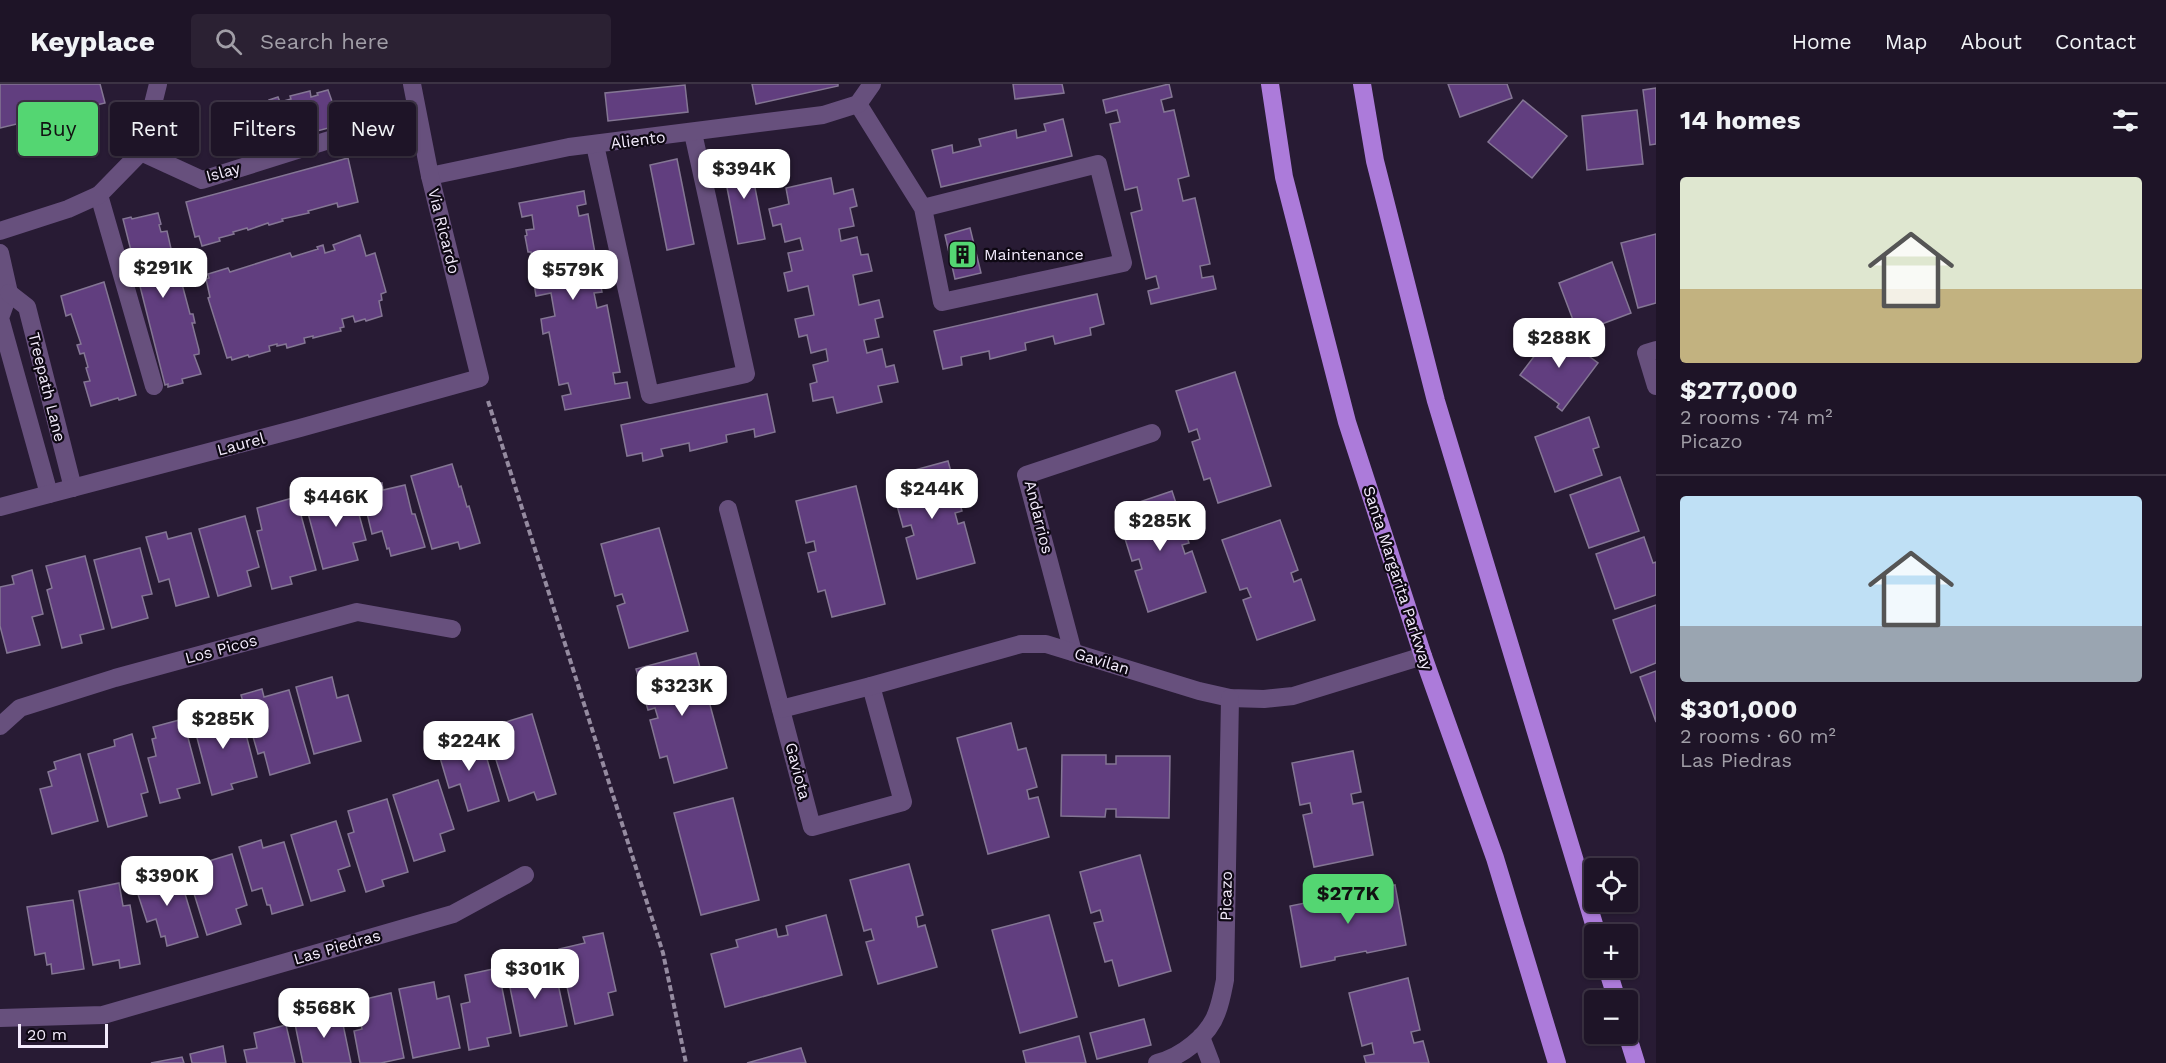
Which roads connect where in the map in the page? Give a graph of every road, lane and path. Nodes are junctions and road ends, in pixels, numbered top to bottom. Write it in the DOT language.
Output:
graph roads {
  1 [pos="158,84"];
  2 [pos="412,84"];
  3 [pos="872,84"];
  4 [pos="1270,84"];
  5 [pos="1362,84"];
  6 [pos="154,102"];
  7 [pos="858,104"];
  8 [pos="693,133"];
  9 [pos="329,140"];
  10 [pos="595,145"];
  11 [pos="137,156"];
  12 [pos="150,156"];
  13 [pos="430,176"];
  14 [pos="99,195"];
  15 [pos="923,208"];
  16 [pos="0,231"];
  17 [pos="0,253"];
  18 [pos="9,293"];
  19 [pos="1651,351"];
  20 [pos="480,378"];
  21 [pos="154,386"];
  22 [pos="1656,386"];
  23 [pos="1152,433"];
  24 [pos="73,488"];
  25 [pos="49,494"];
  26 [pos="0,507"];
  27 [pos="728,508"];
  28 [pos="452,629"];
  29 [pos="1073,652"];
  30 [pos="1423,656"];
  31 [pos="871,686"];
  32 [pos="1230,698"];
  33 [pos="781,709"];
  34 [pos="0,726"];
  35 [pos="525,875"];
  36 [pos="1594,924"];
  37 [pos="0,1018"];
  38 [pos="1201,1037"];
  39 [pos="1630,1044"];
  40 [pos="686,1063"];
  41 [pos="1157,1063"];
  42 [pos="1211,1063"];
  43 [pos="1557,1063"];
  44 [pos="1636,1063"];
  1 -- 6 [label="street"];
  2 -- 13 [label="street, Via Ricardo"];
  3 -- 7 [label="street"];
  4 -- 30 [label="main road, Santa Margarita Parkway"];
  5 -- 36 [label="main road"];
  7 -- 8 [label="street, Aliento"];
  7 -- 15 [label="street"];
  8 -- 10 [label="street, Aliento"];
  8 -- 10 [label="street"];
  9 -- 12 [label="street, Islay"];
  10 -- 13 [label="street, Aliento"];
  11 -- 14 [label="street"];
  13 -- 20 [label="street, Via Ricardo"];
  14 -- 16 [label="street"];
  14 -- 21 [label="street"];
  15 -- 15 [label="street"];
  17 -- 18 [label="street, Treepath Lane"];
  18 -- 24 [label="street, Treepath Lane"];
  18 -- 25 [label="street, Treepath Lane"];
  19 -- 22 [label="street"];
  20 -- 24 [label="street, Laurel"];
  20 -- 40 [label="path"];
  23 -- 29 [label="street, Andarrios"];
  24 -- 25 [label="street, Laurel"];
  25 -- 26 [label="street, Laurel"];
  27 -- 33 [label="street, Gaviota"];
  28 -- 34 [label="street, Los Picos"];
  29 -- 31 [label="street, Gavilan"];
  29 -- 32 [label="street, Gavilan"];
  30 -- 32 [label="street, Gavilan"];
  30 -- 43 [label="main road, Santa Margarita Parkway"];
  31 -- 33 [label="street, Gavilan"];
  31 -- 33 [label="street, Gaviota"];
  32 -- 38 [label="street, Picazo"];
  35 -- 37 [label="street, Las Piedras"];
  38 -- 41 [label="street, Picazo"];
  38 -- 42 [label="street"];
  39 -- 44 [label="main road"];
}
